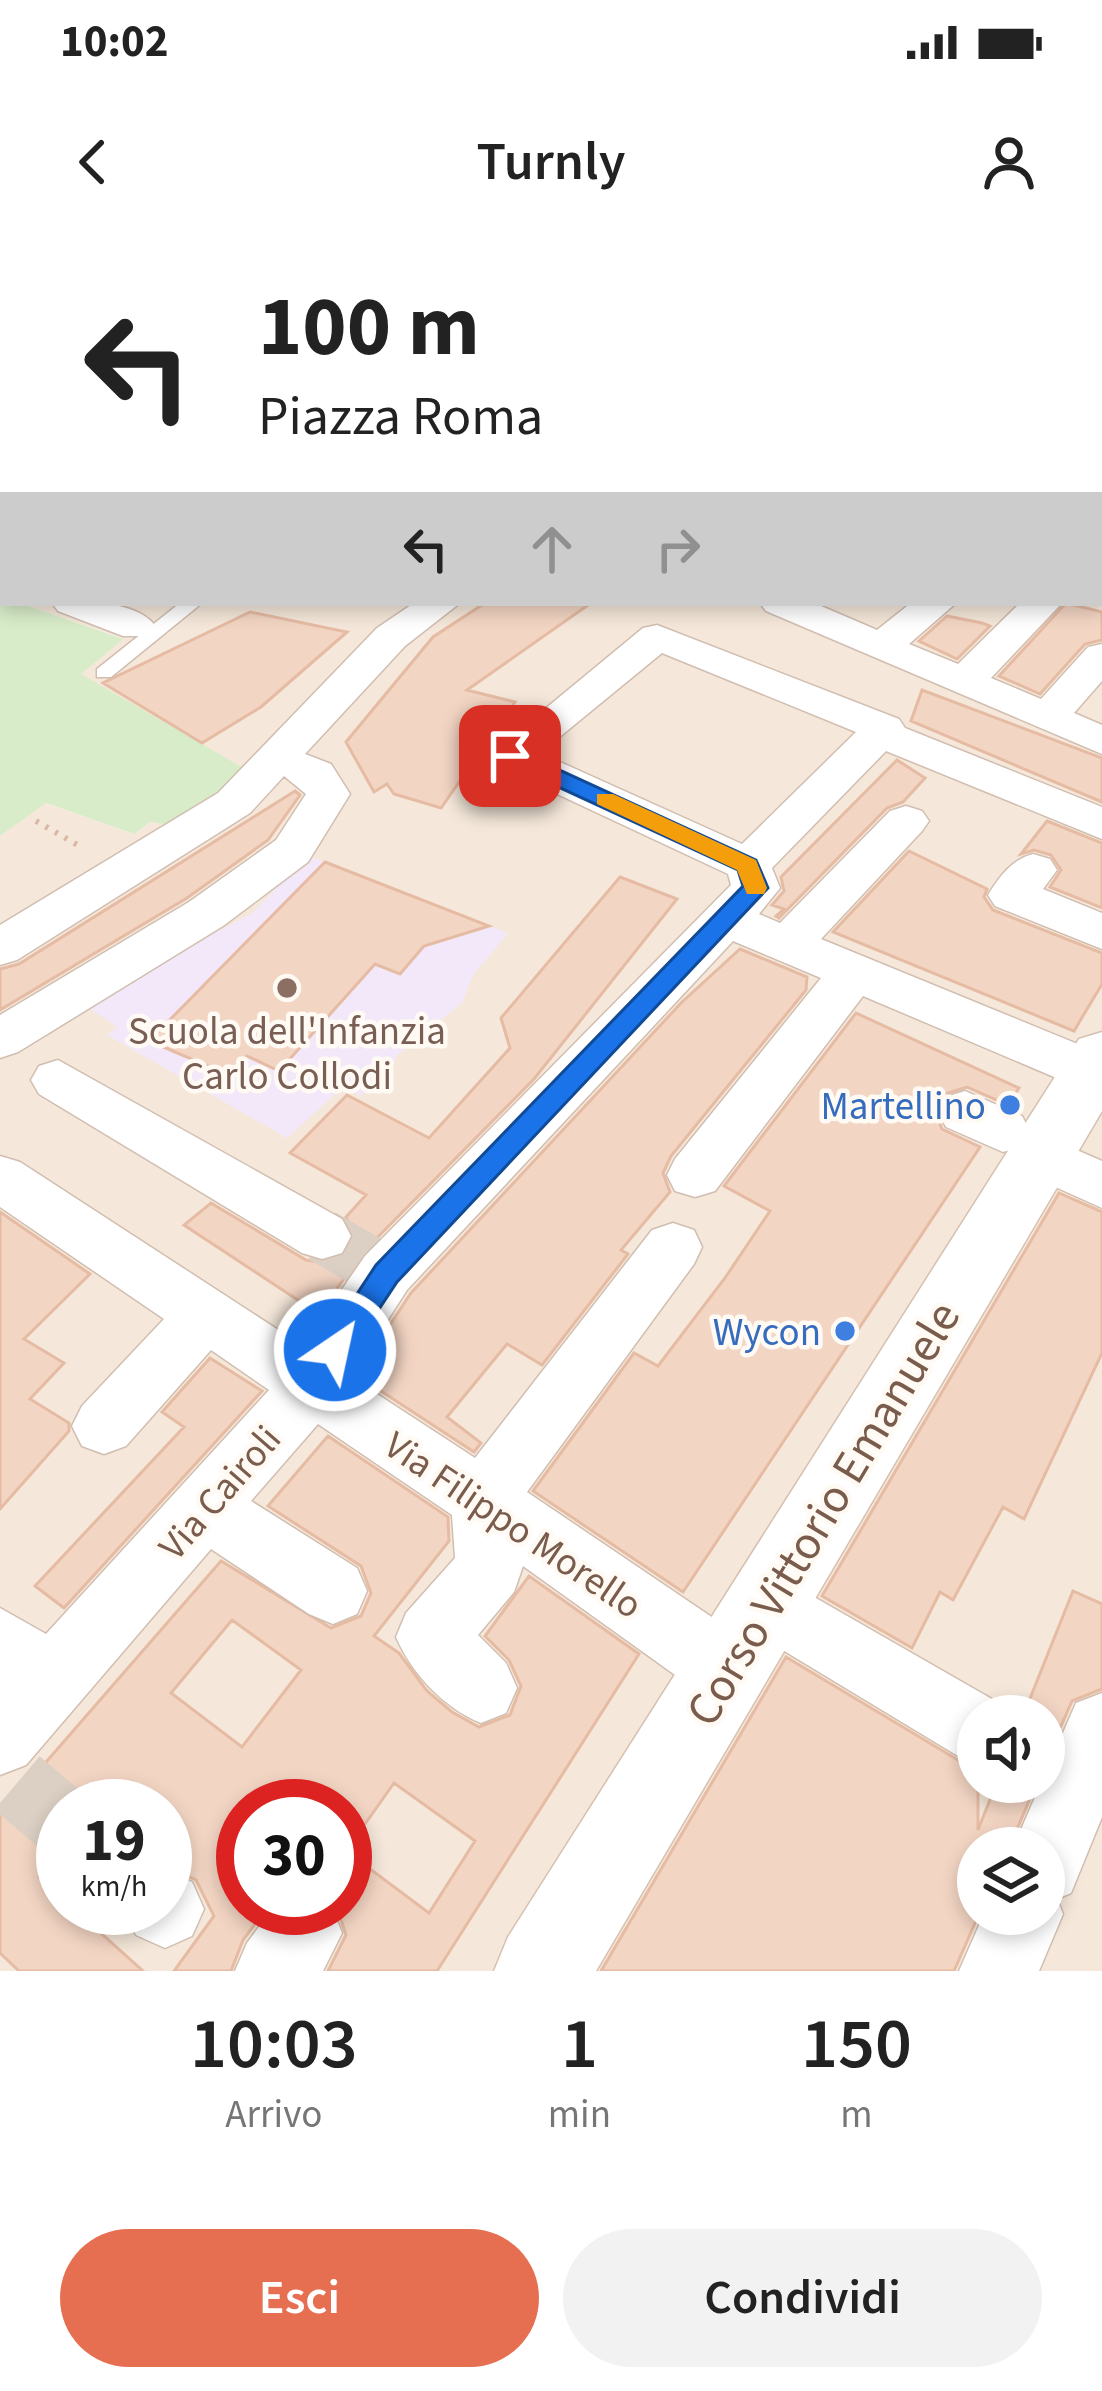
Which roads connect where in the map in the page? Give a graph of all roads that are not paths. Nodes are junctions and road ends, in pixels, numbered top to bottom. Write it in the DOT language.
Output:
graph roads {
  1 [pos="80,606"];
  2 [pos="188,606"];
  3 [pos="436,606"];
  4 [pos="787,606"];
  5 [pos="831,606"];
  6 [pos="932,606"];
  7 [pos="1034,612"];
  8 [pos="137,628"];
  9 [pos="889,640"];
  10 [pos="1102,652"];
  11 [pos="104,673"];
  12 [pos="963,683"];
  13 [pos="1047,718"];
  14 [pos="880,733"];
  15 [pos="1102,741"];
  16 [pos="279,760"];
  17 [pos="906,821"];
  18 [pos="1102,824"];
  19 [pos="748,865"];
  20 [pos="1033,870"];
  21 [pos="725,919"];
  22 [pos="1102,932"];
  23 [pos="787,945"];
  24 [pos="0,948"];
  25 [pos="854,972"];
  26 [pos="0,1039"];
  27 [pos="58,1080"];
  28 [pos="1055,1120"];
  29 [pos="695,1175"];
  30 [pos="5,1190"];
  31 [pos="673,1247"];
  32 [pos="358,1257"];
  33 [pos="204,1316"];
  34 [pos="310,1388"];
  35 [pos="104,1426"];
  36 [pos="483,1499"];
  37 [pos="205,1508"];
  38 [pos="332,1591"];
  39 [pos="767,1603"];
  40 [pos="26,1662"];
  41 [pos="728,1670"];
  42 [pos="481,1688"];
  43 [pos="957,1719"];
  44 [pos="6,1763"];
  45 [pos="1093,1778"];
  46 [pos="1065,1828"];
  47 [pos="1015,1935"];
  48 [pos="542,1971"];
  49 [pos="999,1971"];
  1 -- 8 [label="street"];
  2 -- 11 [label="lane"];
  3 -- 16 [label="street"];
  4 -- 12 [label="street"];
  5 -- 9 [label="street"];
  6 -- 9 [label="street"];
  7 -- 10 [label="street"];
  7 -- 12 [label="street"];
  9 -- 12 [label="street"];
  10 -- 13 [label="street"];
  12 -- 13 [label="street"];
  13 -- 15 [label="street"];
  14 -- 18 [label="street"];
  14 -- 19 [label="street"];
  14 -- 19 [label="street"];
  16 -- 24 [label="street"];
  16 -- 26 [label="street"];
  17 -- 23 [label="street"];
  19 -- 21 [label="street, Via Cairoli"];
  20 -- 22 [label="street"];
  21 -- 23 [label="street"];
  21 -- 32 [label="street, Via Cairoli"];
  23 -- 25 [label="street"];
  25 -- 28 [label="street"];
  25 -- 29 [label="street"];
  27 -- 32 [label="street"];
  28 -- 39 [label="street, Corso Vittorio Emanuele"];
  30 -- 33 [label="street, Via Filippo Morello"];
  31 -- 36 [label="street"];
  32 -- 34 [label="street, Via Cairoli"];
  33 -- 34 [label="street, Via Filippo Morello"];
  33 -- 35 [label="street"];
  34 -- 36 [label="street, Via Filippo Morello"];
  34 -- 37 [label="street, Via Cairoli"];
  36 -- 41 [label="street, Via Filippo Morello"];
  36 -- 42 [label="street"];
  37 -- 38 [label="street"];
  37 -- 40 [label="street, Via Cairoli"];
  39 -- 41 [label="street, Corso Vittorio Emanuele"];
  39 -- 43 [label="street"];
  40 -- 44 [label="street, Via Cairoli"];
  41 -- 48 [label="street, Corso Vittorio Emanuele"];
  45 -- 46 [label="street"];
  47 -- 49 [label="street"];
}
